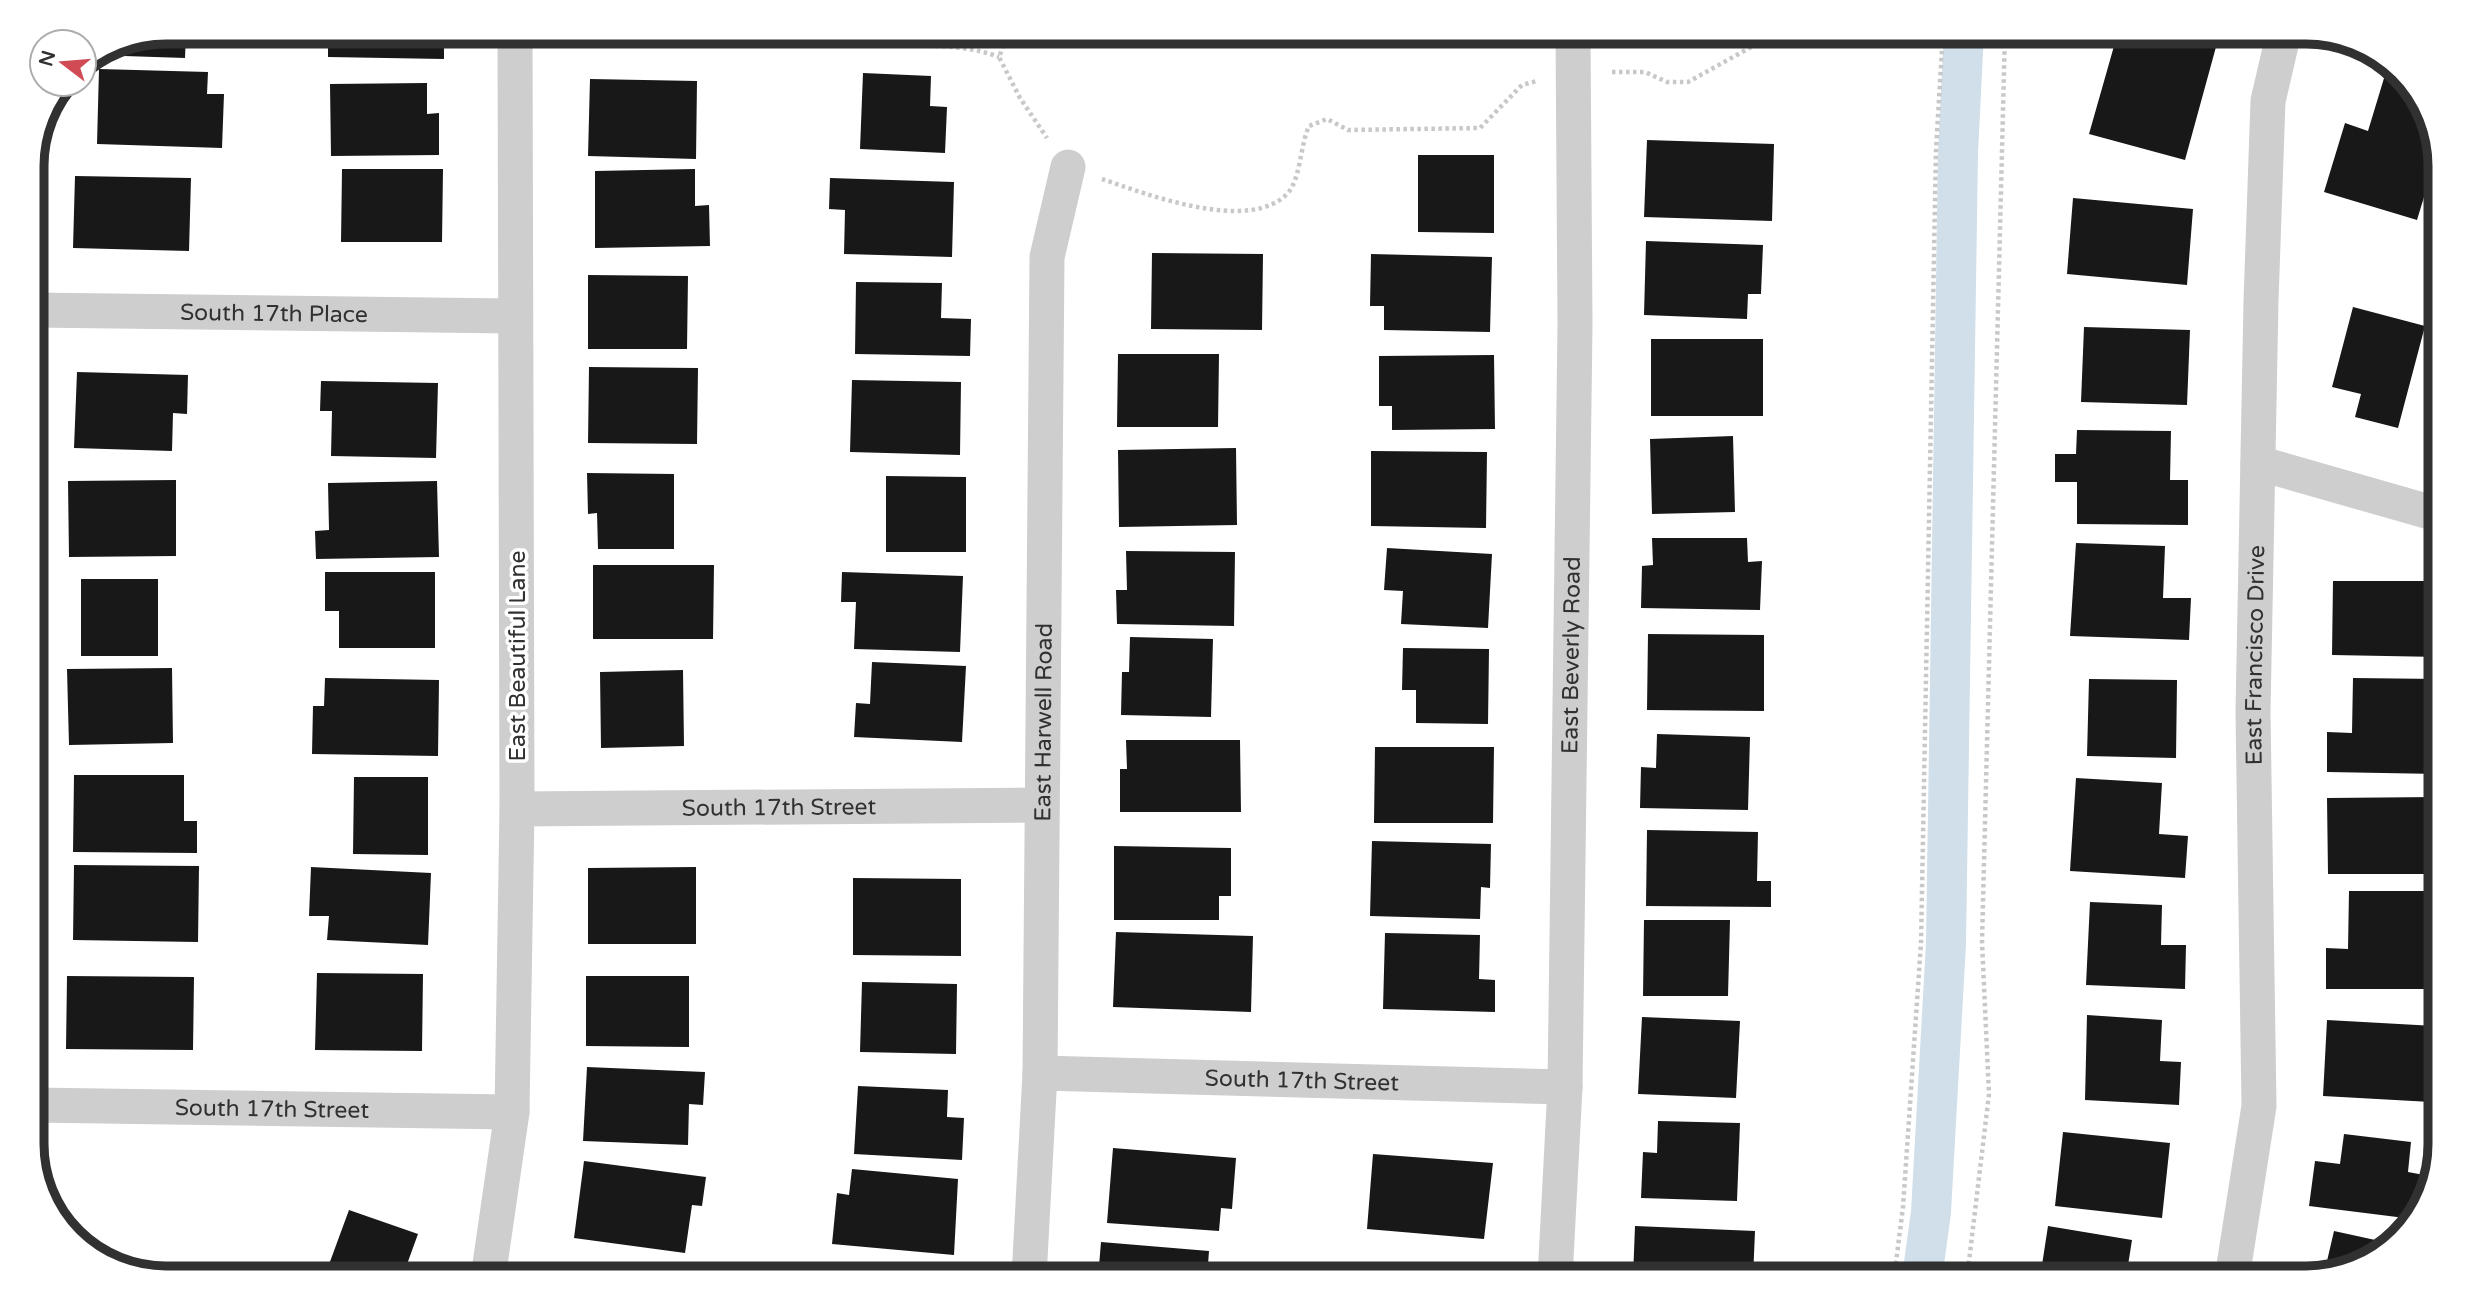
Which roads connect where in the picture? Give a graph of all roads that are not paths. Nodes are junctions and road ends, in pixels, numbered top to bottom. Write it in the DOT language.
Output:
graph roads {
  1 [pos="515,44"];
  2 [pos="1573,44"];
  3 [pos="2281,44"];
  4 [pos="1068,167"];
  5 [pos="44,310"];
  6 [pos="515,316"];
  7 [pos="2258,463"];
  8 [pos="2428,512"];
  9 [pos="1041,806"];
  10 [pos="517,809"];
  11 [pos="1040,1073"];
  12 [pos="1565,1087"];
  13 [pos="44,1105"];
  14 [pos="512,1112"];
  15 [pos="490,1266"];
  16 [pos="1030,1266"];
  17 [pos="1556,1266"];
  18 [pos="2234,1266"];
  1 -- 6 [label="street, East Beautiful Lane"];
  2 -- 12 [label="street, East Beverly Road"];
  3 -- 7 [label="street, East Francisco Drive"];
  4 -- 9 [label="street, East Harwell Road"];
  5 -- 6 [label="street, South 17th Place"];
  6 -- 10 [label="street, East Beautiful Lane"];
  7 -- 8 [label="street"];
  7 -- 18 [label="street, East Francisco Drive"];
  9 -- 10 [label="street, South 17th Street"];
  9 -- 11 [label="street, East Harwell Road"];
  10 -- 14 [label="street, East Beautiful Lane"];
  11 -- 12 [label="street, South 17th Street"];
  11 -- 16 [label="street, East Harwell Road"];
  12 -- 17 [label="street, East Beverly Road"];
  13 -- 14 [label="street, South 17th Street"];
  14 -- 15 [label="street, East Beautiful Lane"];
}
